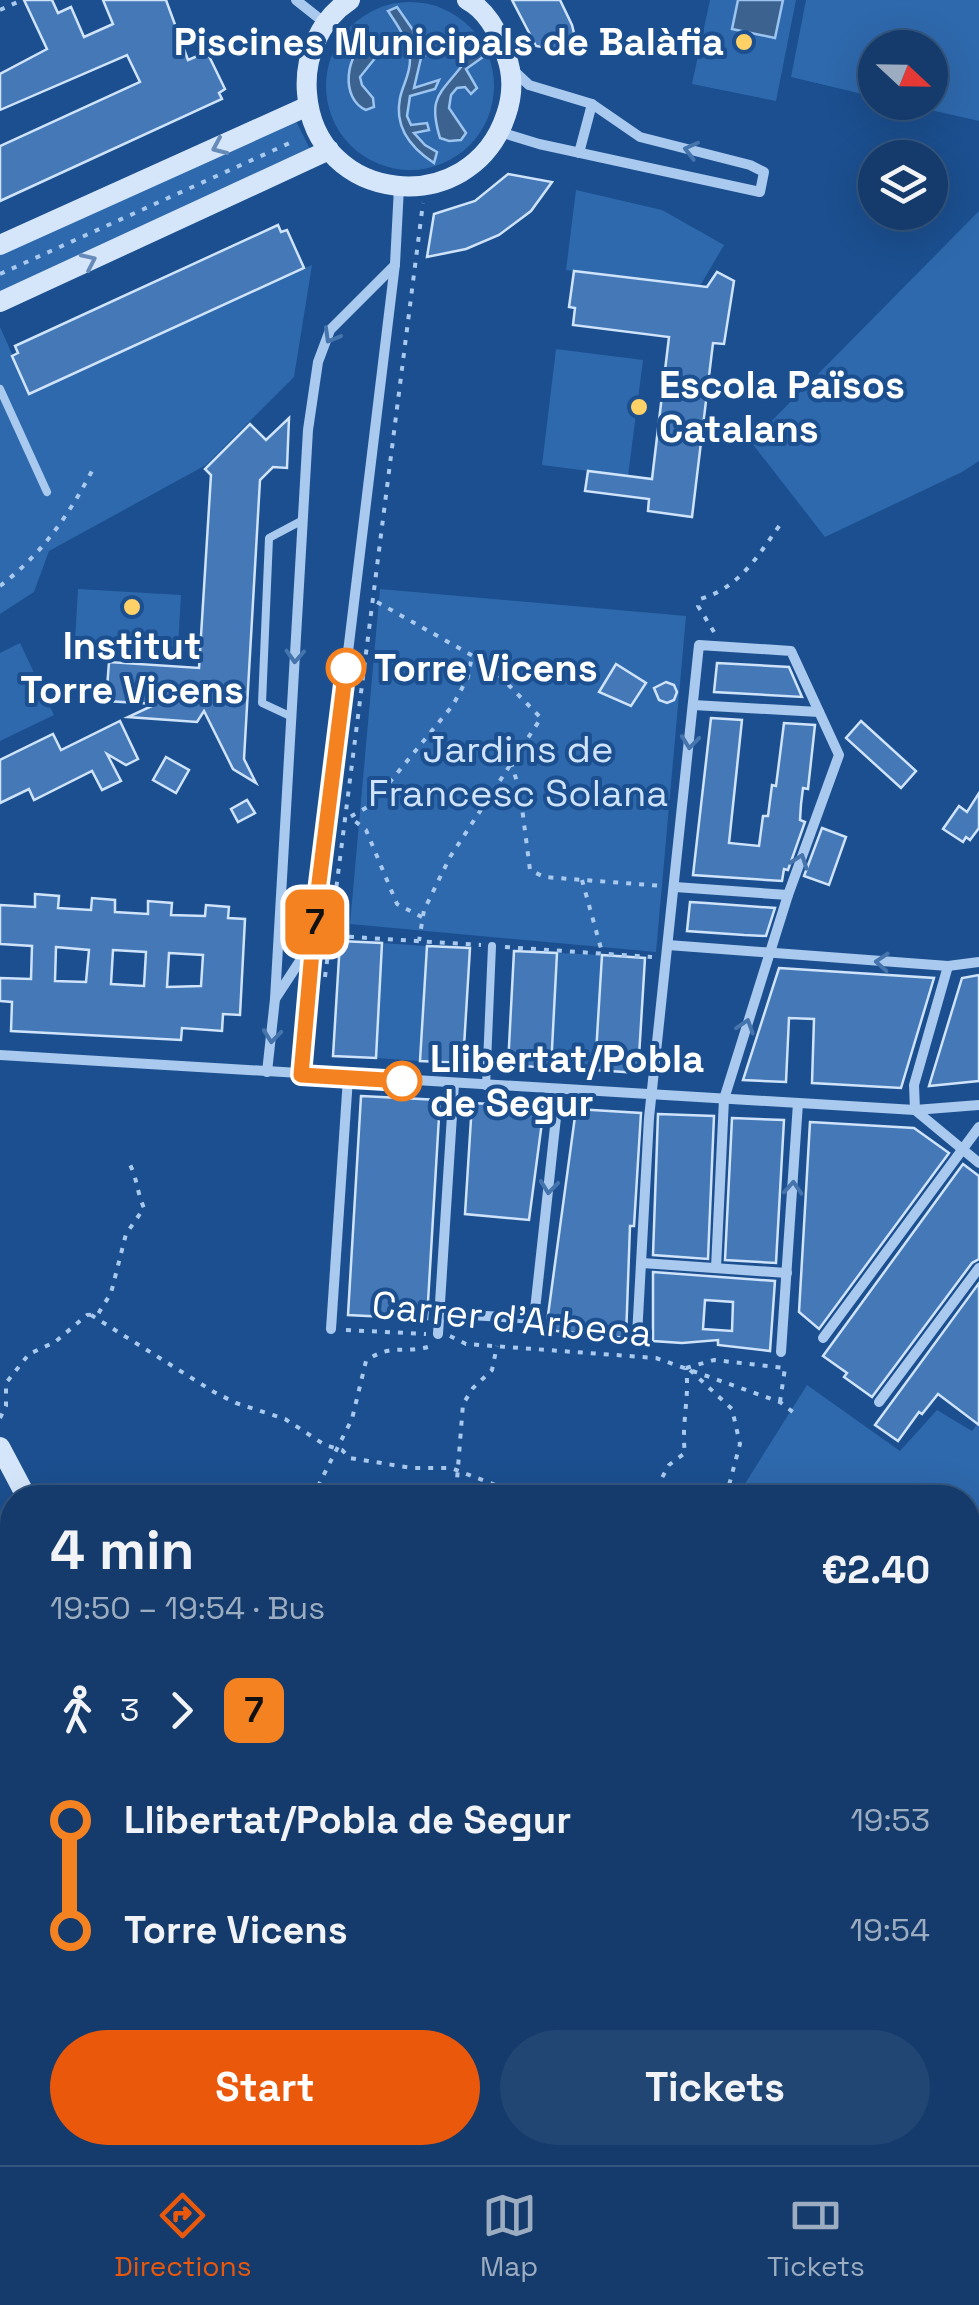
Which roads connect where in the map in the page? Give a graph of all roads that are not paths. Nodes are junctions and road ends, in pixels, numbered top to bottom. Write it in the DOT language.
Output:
graph roads {
  1 [pos="296,0"];
  2 [pos="350,0"];
  3 [pos="468,0"];
  4 [pos="325,23"];
  5 [pos="511,68"];
  6 [pos="592,104"];
  7 [pos="308,106"];
  8 [pos="500,132"];
  9 [pos="329,150"];
  10 [pos="580,152"];
  11 [pos="399,188"];
  12 [pos="0,244"];
  13 [pos="395,264"];
  14 [pos="0,302"];
  15 [pos="0,388"];
  16 [pos="47,492"];
  17 [pos="303,520"];
  18 [pos="693,706"];
  19 [pos="819,712"];
  20 [pos="292,718"];
  21 [pos="674,887"];
  22 [pos="788,894"];
  23 [pos="313,941"];
  24 [pos="668,945"];
  25 [pos="492,946"];
  26 [pos="770,954"];
  27 [pos="979,962"];
  28 [pos="948,966"];
  29 [pos="276,999"];
  30 [pos="0,1055"];
  31 [pos="267,1072"];
  32 [pos="301,1075"];
  33 [pos="348,1078"];
  34 [pos="454,1084"];
  35 [pos="486,1086"];
  36 [pos="559,1090"];
  37 [pos="652,1095"];
  38 [pos="724,1099"];
  39 [pos="798,1103"];
  40 [pos="979,1106"];
  41 [pos="915,1110"];
  42 [pos="979,1127"];
  43 [pos="962,1150"];
  44 [pos="979,1163"];
  45 [pos="642,1264"];
  46 [pos="716,1268"];
  47 [pos="979,1268"];
  48 [pos="787,1273"];
  49 [pos="439,1313"];
  50 [pos="331,1330"];
  51 [pos="438,1334"];
  52 [pos="637,1336"];
  53 [pos="823,1338"];
  54 [pos="781,1352"];
  55 [pos="879,1402"];
  56 [pos="0,1447"];
  57 [pos="20,1485"];
  1 -- 4 [label="street"];
  2 -- 4 [label="street"];
  3 -- 5 [label="street"];
  4 -- 7 [label="street"];
  5 -- 6 [label="street"];
  5 -- 8 [label="street"];
  6 -- 10 [label="street"];
  10 -- 6 [label="street, one-way"];
  7 -- 9 [label="street"];
  7 -- 12 [label="street, one-way"];
  8 -- 10 [label="street"];
  8 -- 11 [label="street"];
  9 -- 11 [label="street"];
  14 -- 9 [label="street, one-way"];
  11 -- 13 [label="street"];
  13 -- 17 [label="street, one-way"];
  13 -- 23 [label="street"];
  15 -- 16 [label="lane"];
  17 -- 20 [label="street, one-way"];
  17 -- 20 [label="lane"];
  18 -- 19 [label="street"];
  18 -- 19 [label="street"];
  18 -- 21 [label="street, one-way"];
  22 -- 19 [label="street, one-way"];
  20 -- 29 [label="street"];
  21 -- 22 [label="street"];
  21 -- 24 [label="street"];
  22 -- 26 [label="street"];
  23 -- 29 [label="street"];
  23 -- 32 [label="street"];
  24 -- 26 [label="street"];
  24 -- 37 [label="street"];
  25 -- 35 [label="lane"];
  28 -- 26 [label="street, one-way"];
  38 -- 26 [label="street, one-way"];
  27 -- 28 [label="street"];
  28 -- 41 [label="street"];
  29 -- 31 [label="street, one-way"];
  30 -- 31 [label="street"];
  31 -- 32 [label="street"];
  32 -- 33 [label="street"];
  33 -- 34 [label="street"];
  33 -- 50 [label="street"];
  34 -- 35 [label="street"];
  34 -- 49 [label="street"];
  35 -- 36 [label="street"];
  36 -- 37 [label="street"];
  36 -- 49 [label="street, one-way"];
  37 -- 38 [label="street"];
  37 -- 45 [label="street"];
  38 -- 39 [label="street"];
  38 -- 46 [label="street"];
  39 -- 41 [label="street"];
  48 -- 39 [label="street, one-way"];
  40 -- 41 [label="street"];
  41 -- 43 [label="street"];
  42 -- 43 [label="street"];
  43 -- 44 [label="street"];
  43 -- 53 [label="street"];
  45 -- 46 [label="street"];
  45 -- 52 [label="street"];
  46 -- 48 [label="street"];
  47 -- 55 [label="street"];
  48 -- 54 [label="street"];
  49 -- 51 [label="street"];
  56 -- 57 [label="street"];
}
